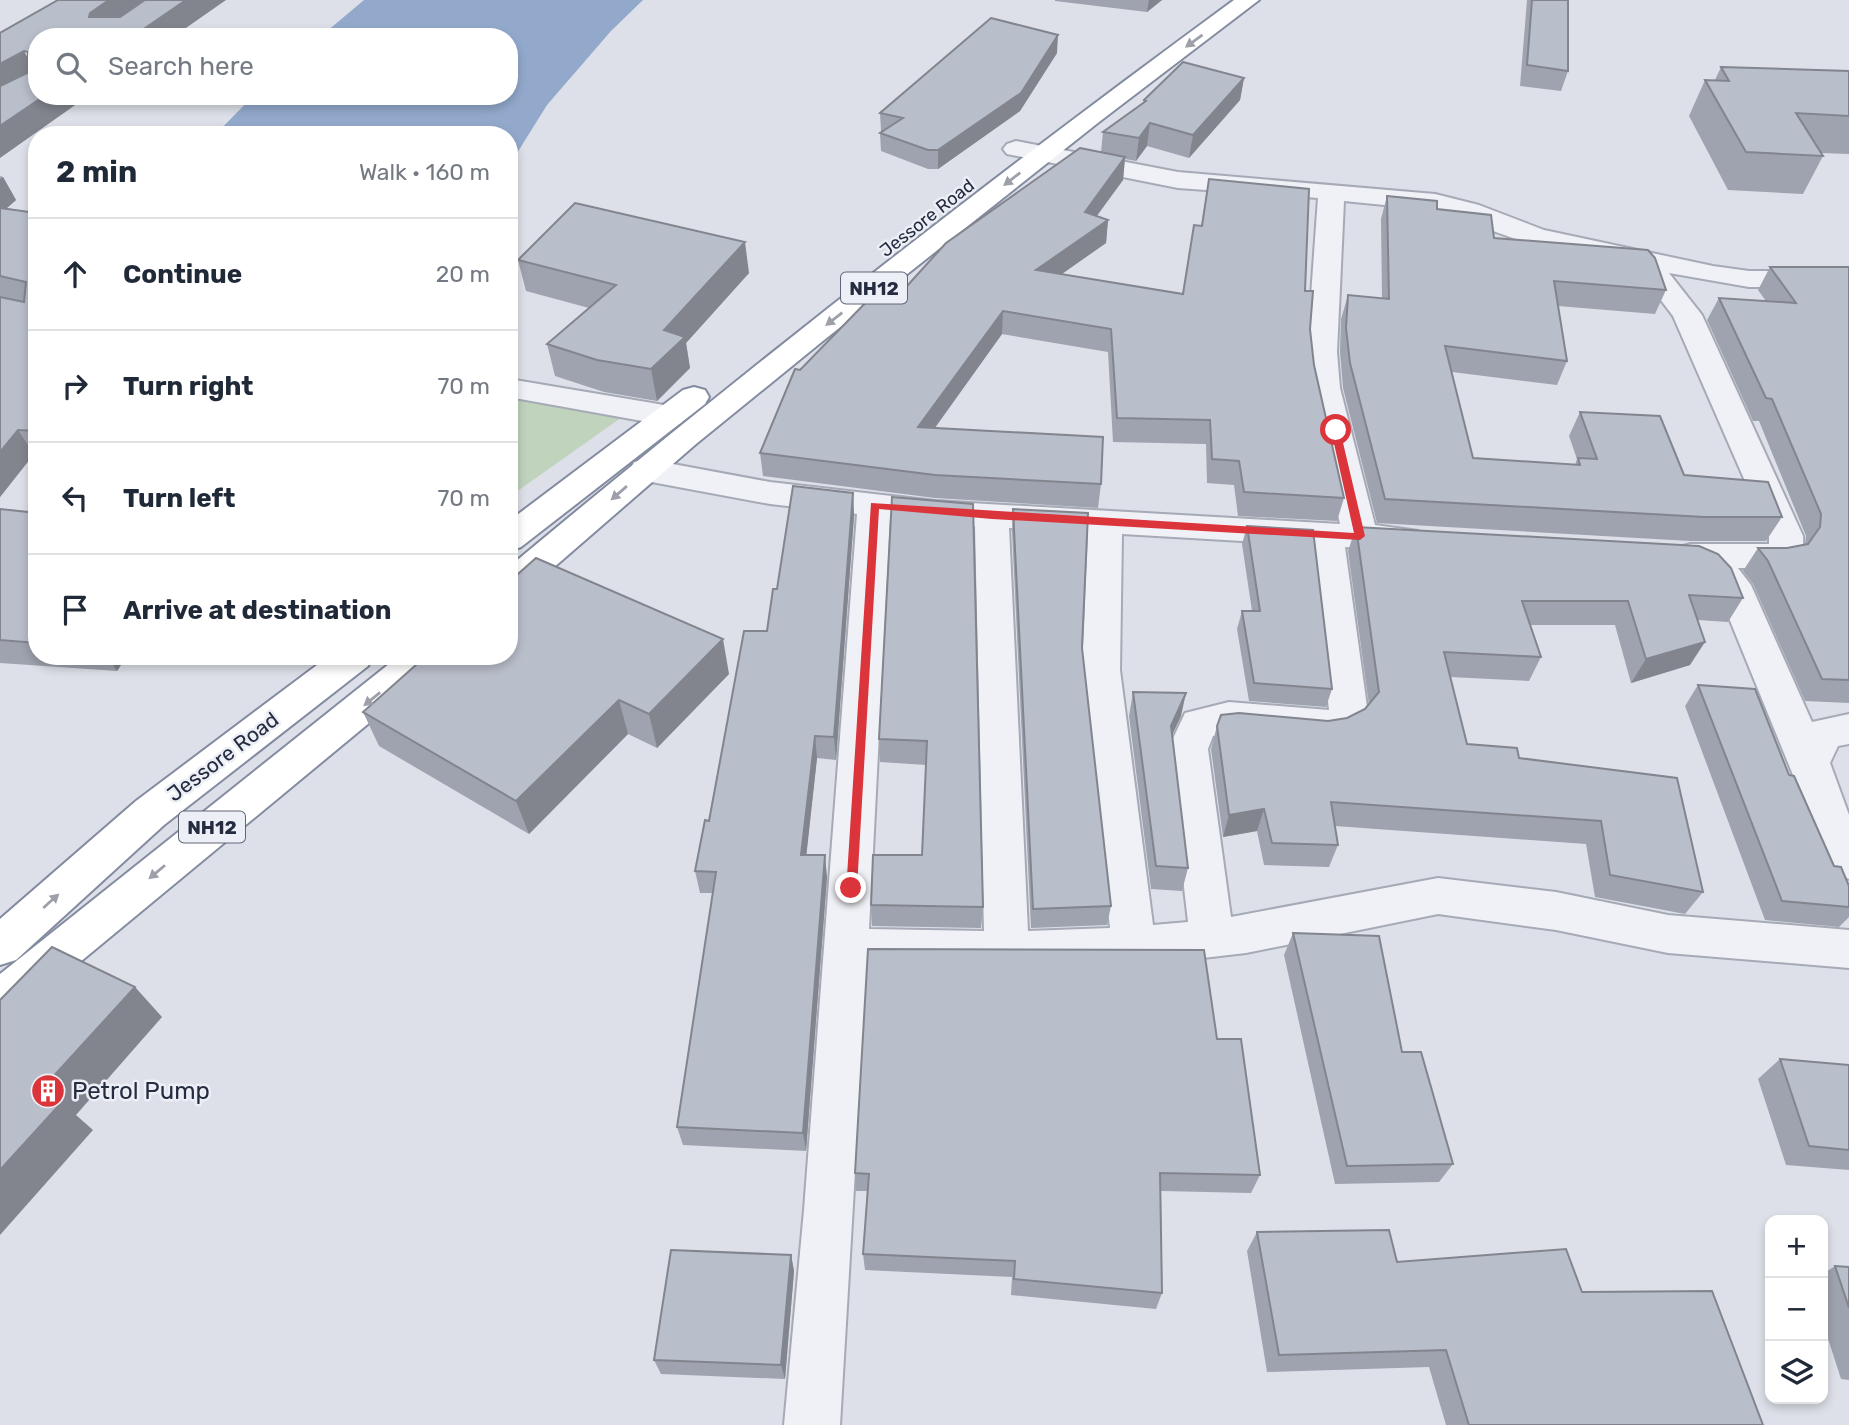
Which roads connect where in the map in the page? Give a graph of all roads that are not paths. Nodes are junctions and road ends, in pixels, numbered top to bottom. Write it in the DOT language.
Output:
graph roads {
  1 [pos="1212,0"];
  2 [pos="1248,0"];
  3 [pos="1016,149"];
  4 [pos="1045,154"];
  5 [pos="1331,192"];
  6 [pos="1644,258"];
  7 [pos="1849,279"];
  8 [pos="518,389"];
  9 [pos="670,416"];
  10 [pos="646,470"];
  11 [pos="874,505"];
  12 [pos="992,516"];
  13 [pos="1105,523"];
  14 [pos="518,532"];
  15 [pos="1343,535"];
  16 [pos="1440,541"];
  17 [pos="1654,553"];
  18 [pos="1689,556"];
  19 [pos="518,578"];
  20 [pos="343,665"];
  21 [pos="414,665"];
  22 [pos="1849,729"];
  23 [pos="1810,763"];
  24 [pos="1849,861"];
  25 [pos="1212,938"];
  26 [pos="0,946"];
  27 [pos="1134,947"];
  28 [pos="846,948"];
  29 [pos="1849,949"];
  30 [pos="1007,950"];
  31 [pos="0,1001"];
  32 [pos="811,1425"];
  1 -- 3 [label="highway, Jessore Road / NH12"];
  2 -- 4 [label="highway, NH12, one-way"];
  3 -- 4 [label="street"];
  3 -- 9 [label="highway, Jessore Road / NH12"];
  4 -- 5 [label="street"];
  4 -- 10 [label="highway, NH12, one-way"];
  5 -- 6 [label="street"];
  5 -- 15 [label="street"];
  6 -- 7 [label="street"];
  6 -- 18 [label="street"];
  8 -- 9 [label="street"];
  9 -- 14 [label="highway, Jessore Road / NH12"];
  10 -- 11 [label="street"];
  10 -- 19 [label="highway, NH12, one-way"];
  11 -- 12 [label="street"];
  11 -- 28 [label="street"];
  12 -- 13 [label="street"];
  12 -- 30 [label="street"];
  13 -- 15 [label="street"];
  13 -- 27 [label="street"];
  15 -- 16 [label="street"];
  15 -- 25 [label="street"];
  17 -- 18 [label="street"];
  18 -- 23 [label="street"];
  26 -- 20 [label="highway, Jessore Road / NH12, one-way"];
  21 -- 31 [label="highway, NH12, one-way"];
  22 -- 23 [label="street"];
  23 -- 24 [label="street"];
  25 -- 27 [label="street"];
  25 -- 29 [label="street"];
  27 -- 30 [label="street"];
  28 -- 30 [label="street"];
  28 -- 32 [label="street"];
}
